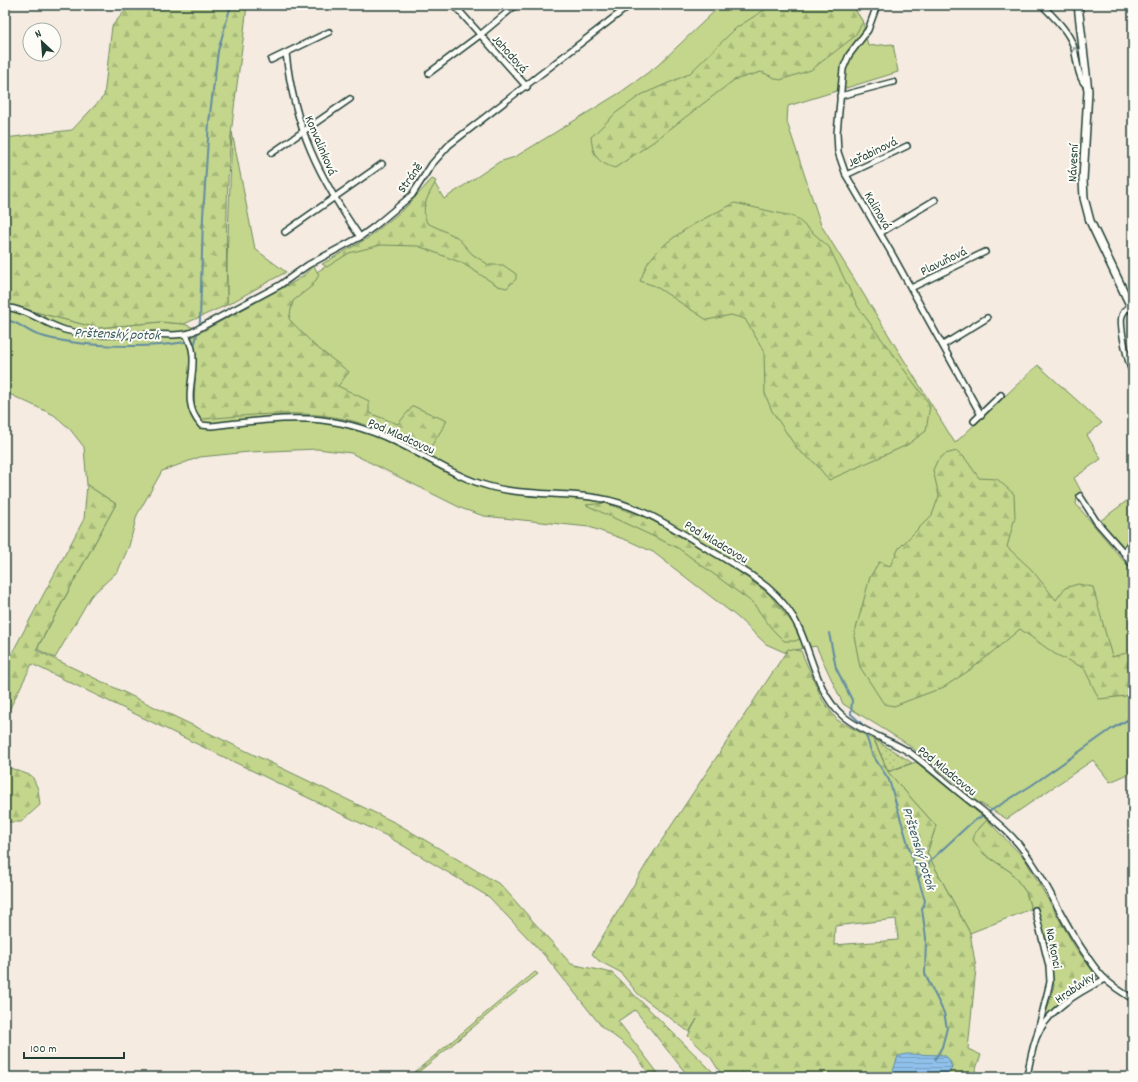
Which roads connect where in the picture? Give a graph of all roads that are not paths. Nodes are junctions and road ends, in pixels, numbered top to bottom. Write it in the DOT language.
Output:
graph roads {
  1 [pos="454,5"];
  2 [pos="516,5"];
  3 [pos="630,5"];
  4 [pos="877,5"];
  5 [pos="1042,5"];
  6 [pos="1078,5"];
  7 [pos="329,32"];
  8 [pos="480,35"];
  9 [pos="286,53"];
  10 [pos="271,60"];
  11 [pos="429,73"];
  12 [pos="893,82"];
  13 [pos="527,86"];
  14 [pos="1087,86"];
  15 [pos="840,96"];
  16 [pos="350,100"];
  17 [pos="302,132"];
  18 [pos="907,146"];
  19 [pos="272,153"];
  20 [pos="382,164"];
  21 [pos="846,176"];
  22 [pos="333,198"];
  23 [pos="936,200"];
  24 [pos="284,232"];
  25 [pos="880,233"];
  26 [pos="360,237"];
  27 [pos="985,252"];
  28 [pos="911,288"];
  29 [pos="5,307"];
  30 [pos="1132,309"];
  31 [pos="987,318"];
  32 [pos="186,334"];
  33 [pos="943,345"];
  34 [pos="1133,372"];
  35 [pos="1001,395"];
  36 [pos="981,415"];
  37 [pos="974,421"];
  38 [pos="1080,496"];
  39 [pos="1133,538"];
  40 [pos="1124,553"];
  41 [pos="1133,566"];
  42 [pos="1035,910"];
  43 [pos="1105,979"];
  44 [pos="1133,999"];
  45 [pos="1036,1038"];
  46 [pos="1027,1077"];
  1 -- 8 [label="street, Jahodová"];
  2 -- 8 [label="street, Jahodová"];
  3 -- 13 [label="street, Stráně"];
  4 -- 15 [label="street, Kalinová"];
  14 -- 5 [label="street, one-way"];
  6 -- 14 [label="street, Návesní"];
  7 -- 9 [label="street"];
  8 -- 11 [label="street, Jahodová"];
  8 -- 13 [label="street, Jahodová"];
  9 -- 10 [label="street"];
  9 -- 17 [label="street, Konvalinková"];
  12 -- 15 [label="street"];
  13 -- 26 [label="street, Stráně"];
  14 -- 30 [label="street, Návesní"];
  15 -- 21 [label="street, Kalinová"];
  16 -- 17 [label="street"];
  17 -- 19 [label="street"];
  17 -- 22 [label="street, Konvalinková"];
  18 -- 21 [label="street, Jeřabinová"];
  20 -- 22 [label="street"];
  21 -- 25 [label="street, Kalinová"];
  22 -- 24 [label="street"];
  22 -- 26 [label="street, Konvalinková"];
  23 -- 25 [label="street"];
  25 -- 28 [label="street, Kalinová"];
  26 -- 32 [label="street, Stráně"];
  27 -- 28 [label="street, Plavuňová"];
  28 -- 33 [label="street, Kalinová"];
  29 -- 32 [label="street"];
  30 -- 34 [label="street"];
  31 -- 33 [label="street"];
  32 -- 43 [label="street, Pod Mladcovou"];
  33 -- 36 [label="street, Kalinová"];
  35 -- 36 [label="street"];
  36 -- 37 [label="street"];
  38 -- 40 [label="street"];
  39 -- 40 [label="street"];
  40 -- 41 [label="street"];
  42 -- 45 [label="street, Na Konci"];
  43 -- 44 [label="street, Pod Mladcovou"];
  43 -- 45 [label="street, Hrabůvky"];
  45 -- 46 [label="street, Hrabůvky"];
}
